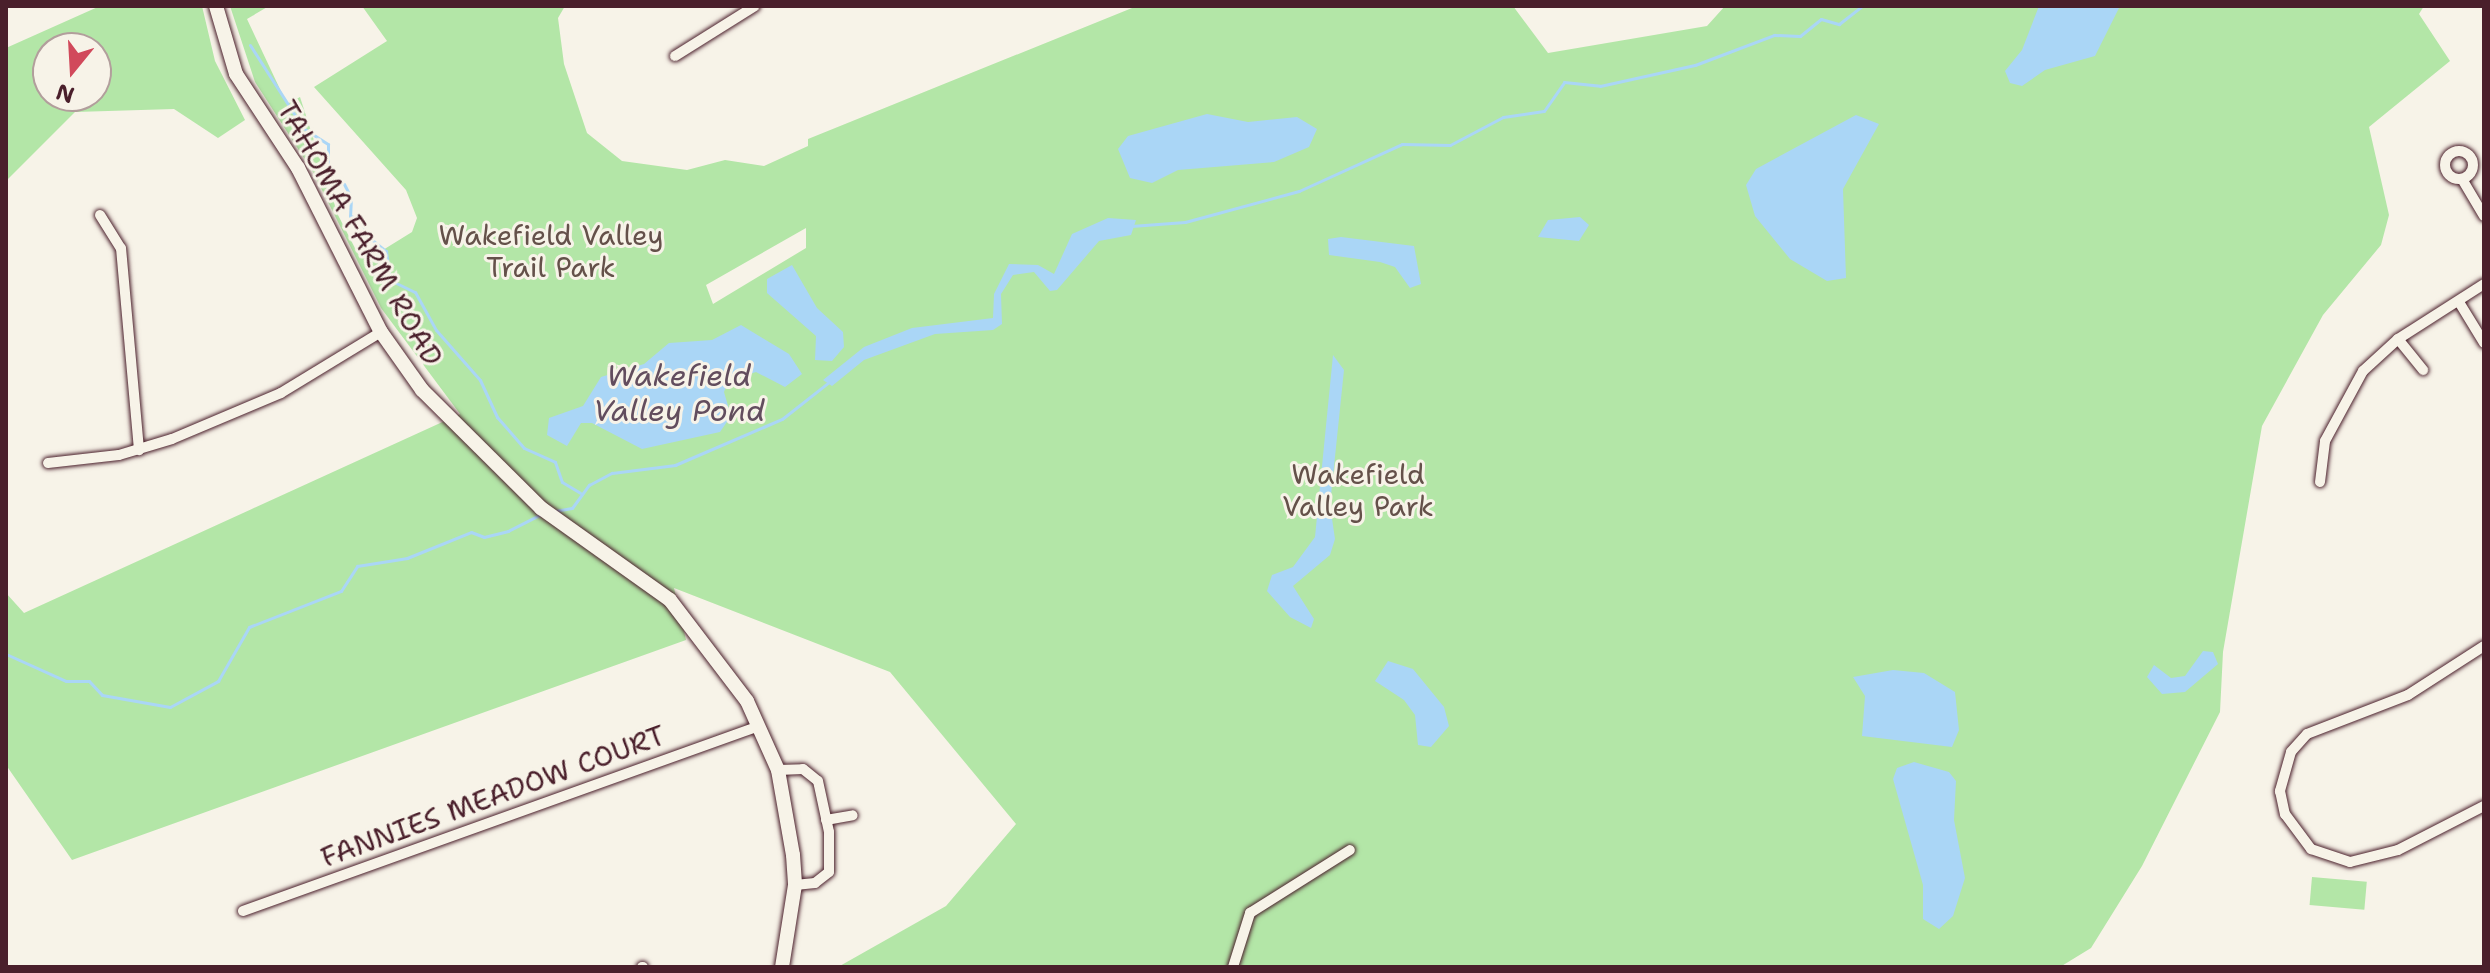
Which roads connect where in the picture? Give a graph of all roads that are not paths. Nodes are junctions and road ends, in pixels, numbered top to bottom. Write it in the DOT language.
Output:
graph roads {
  1 [pos="216,6"];
  2 [pos="755,6"];
  3 [pos="675,56"];
  4 [pos="2462,179"];
  5 [pos="100,215"];
  6 [pos="2484,216"];
  7 [pos="2484,284"];
  8 [pos="2459,302"];
  9 [pos="381,332"];
  10 [pos="2398,339"];
  11 [pos="2484,343"];
  12 [pos="2423,370"];
  13 [pos="139,450"];
  14 [pos="48,463"];
  15 [pos="2320,482"];
  16 [pos="2484,646"];
  17 [pos="759,726"];
  18 [pos="778,770"];
  19 [pos="2484,806"];
  20 [pos="853,815"];
  21 [pos="826,820"];
  22 [pos="1350,850"];
  23 [pos="795,885"];
  24 [pos="243,911"];
  25 [pos="782,967"];
  26 [pos="1233,967"];
  1 -- 9 [label="street, TAHOMA FARM ROAD"];
  2 -- 3 [label="street"];
  4 -- 6 [label="street"];
  5 -- 13 [label="street"];
  7 -- 8 [label="street"];
  8 -- 10 [label="street"];
  8 -- 11 [label="street"];
  9 -- 13 [label="street"];
  9 -- 17 [label="street, TAHOMA FARM ROAD"];
  10 -- 12 [label="street"];
  10 -- 15 [label="street"];
  13 -- 14 [label="street"];
  16 -- 19 [label="street"];
  17 -- 18 [label="street, TAHOMA FARM ROAD"];
  17 -- 24 [label="street, FANNIES MEADOW COURT"];
  18 -- 21 [label="street"];
  18 -- 23 [label="street, TAHOMA FARM ROAD"];
  20 -- 21 [label="street"];
  21 -- 23 [label="street"];
  22 -- 26 [label="street"];
  23 -- 25 [label="street, TAHOMA FARM ROAD"];
}
